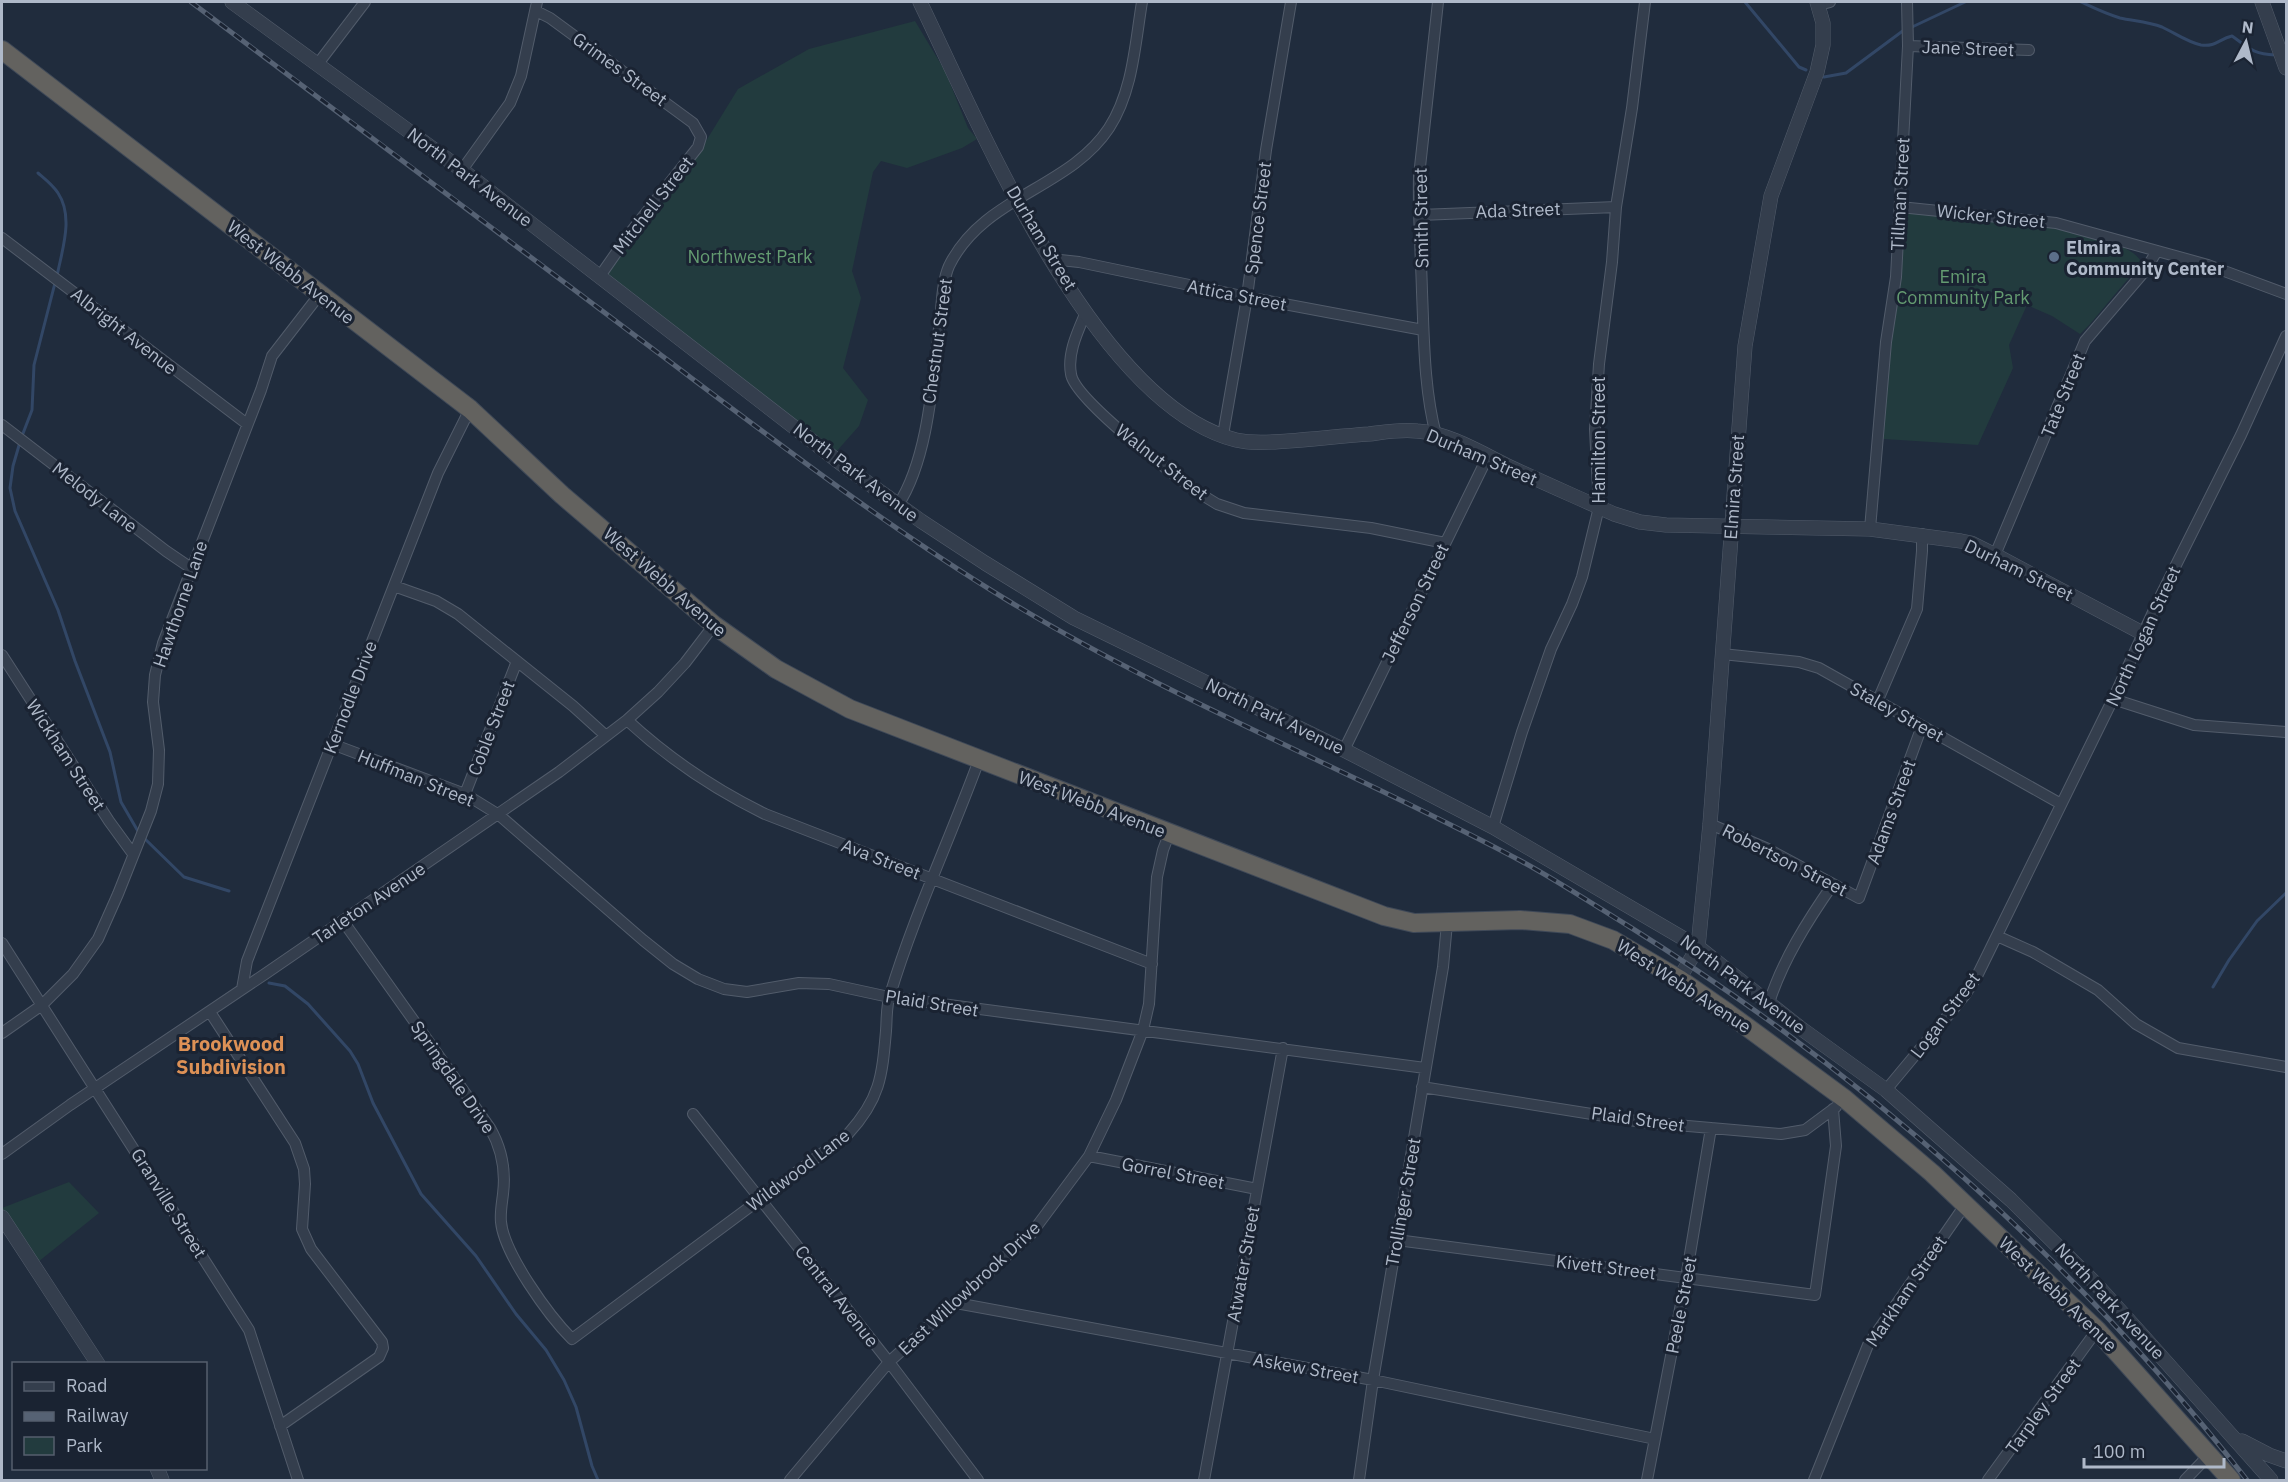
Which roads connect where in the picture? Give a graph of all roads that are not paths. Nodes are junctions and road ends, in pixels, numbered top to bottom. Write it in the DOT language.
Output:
graph roads {
  1 [pos="232,2"];
  2 [pos="365,2"];
  3 [pos="920,2"];
  4 [pos="1142,2"];
  5 [pos="1291,2"];
  6 [pos="1438,2"];
  7 [pos="1645,2"];
  8 [pos="1907,2"];
  9 [pos="2262,2"];
  10 [pos="1822,3"];
  11 [pos="537,6"];
  12 [pos="1908,46"];
  13 [pos="2,50"];
  14 [pos="2029,50"];
  15 [pos="317,65"];
  16 [pos="2286,68"];
  17 [pos="700,133"];
  18 [pos="462,170"];
  19 [pos="1017,200"];
  20 [pos="1616,207"];
  21 [pos="1900,207"];
  22 [pos="1419,215"];
  23 [pos="2,238"];
  24 [pos="2157,251"];
  25 [pos="1051,259"];
  26 [pos="600,276"];
  27 [pos="320,294"];
  28 [pos="2286,294"];
  29 [pos="1247,297"];
  30 [pos="1086,312"];
  31 [pos="1423,330"];
  32 [pos="2286,336"];
  33 [pos="470,409"];
  34 [pos="248,423"];
  35 [pos="2,425"];
  36 [pos="1223,435"];
  37 [pos="1436,435"];
  38 [pos="1488,456"];
  39 [pos="898,505"];
  40 [pos="1599,507"];
  41 [pos="1731,525"];
  42 [pos="1870,530"];
  43 [pos="1922,534"];
  44 [pos="1445,543"];
  45 [pos="1995,555"];
  46 [pos="191,568"];
  47 [pos="394,586"];
  48 [pos="714,625"];
  49 [pos="2144,634"];
  50 [pos="1722,654"];
  51 [pos="2,655"];
  52 [pos="517,661"];
  53 [pos="2113,699"];
  54 [pos="1878,700"];
  55 [pos="627,720"];
  56 [pos="1922,726"];
  57 [pos="2286,732"];
  58 [pos="605,735"];
  59 [pos="332,744"];
  60 [pos="1344,750"];
  61 [pos="979,760"];
  62 [pos="465,794"];
  63 [pos="2061,804"];
  64 [pos="499,815"];
  65 [pos="1710,824"];
  66 [pos="1493,827"];
  67 [pos="1169,834"];
  68 [pos="133,854"];
  69 [pos="933,879"];
  70 [pos="1833,884"];
  71 [pos="1859,898"];
  72 [pos="343,921"];
  73 [pos="1447,923"];
  74 [pos="1997,936"];
  75 [pos="2,943"];
  76 [pos="1698,947"];
  77 [pos="1152,964"];
  78 [pos="1679,980"];
  79 [pos="242,989"];
  80 [pos="889,997"];
  81 [pos="1769,1003"];
  82 [pos="42,1005"];
  83 [pos="210,1012"];
  84 [pos="1143,1030"];
  85 [pos="2,1033"];
  86 [pos="1283,1048"];
  87 [pos="2286,1067"];
  88 [pos="1425,1068"];
  89 [pos="1422,1087"];
  90 [pos="96,1089"];
  91 [pos="1886,1090"];
  92 [pos="1839,1104"];
  93 [pos="693,1114"];
  94 [pos="1711,1128"];
  95 [pos="2,1154"];
  96 [pos="1089,1156"];
  97 [pos="1257,1189"];
  98 [pos="761,1198"];
  99 [pos="1965,1205"];
  100 [pos="2,1217"];
  101 [pos="1397,1240"];
  102 [pos="1686,1278"];
  103 [pos="956,1303"];
  104 [pos="2097,1330"];
  105 [pos="572,1339"];
  106 [pos="1227,1353"];
  107 [pos="97,1362"];
  108 [pos="889,1362"];
  109 [pos="1373,1380"];
  110 [pos="280,1426"];
  111 [pos="2233,1435"];
  112 [pos="1655,1440"];
  113 [pos="2209,1455"];
  114 [pos="2286,1461"];
  115 [pos="297,1480"];
  116 [pos="790,1480"];
  117 [pos="978,1480"];
  118 [pos="1204,1480"];
  119 [pos="1359,1480"];
  120 [pos="1647,1480"];
  121 [pos="1814,1480"];
  122 [pos="1988,1480"];
  123 [pos="2185,1480"];
  124 [pos="2225,1480"];
  125 [pos="2231,1480"];
  126 [pos="2271,1480"];
  1 -- 15 [label="street, North Park Avenue"];
  2 -- 15 [label="street"];
  3 -- 19 [label="street, Durham Street"];
  4 -- 19 [label="street, Chestnut Street"];
  5 -- 29 [label="street, Spence Street"];
  6 -- 22 [label="street, Smith Street"];
  7 -- 20 [label="street, Hamilton Street"];
  8 -- 12 [label="street, Tillman Street"];
  9 -- 16 [label="street"];
  10 -- 41 [label="street, Elmira Street"];
  11 -- 17 [label="street, Grimes Street"];
  11 -- 18 [label="street"];
  12 -- 14 [label="street, Jane Street"];
  12 -- 21 [label="street, Tillman Street"];
  13 -- 27 [label="highway, West Webb Avenue"];
  15 -- 18 [label="street, North Park Avenue"];
  17 -- 26 [label="street, Mitchell Street"];
  18 -- 26 [label="street, North Park Avenue"];
  19 -- 25 [label="street, Durham Street"];
  19 -- 39 [label="street, Chestnut Street"];
  20 -- 22 [label="street, Ada Street"];
  20 -- 40 [label="street, Hamilton Street"];
  21 -- 24 [label="street, Wicker Street"];
  21 -- 42 [label="street, Tillman Street"];
  22 -- 31 [label="street, Smith Street"];
  23 -- 34 [label="street, Albright Avenue"];
  24 -- 28 [label="street, Wicker Street"];
  24 -- 45 [label="street, Tate Street"];
  25 -- 29 [label="street, Attica Street"];
  25 -- 30 [label="street, Durham Street"];
  26 -- 39 [label="street, North Park Avenue"];
  27 -- 33 [label="highway, West Webb Avenue"];
  27 -- 34 [label="street, Hawthorne Lane"];
  29 -- 31 [label="street, Attica Street"];
  29 -- 36 [label="street, Spence Street"];
  30 -- 36 [label="street, Durham Street"];
  30 -- 44 [label="street, Walnut Street"];
  31 -- 37 [label="street, Smith Street"];
  32 -- 49 [label="street, North Logan Street"];
  33 -- 47 [label="street, Kernodle Drive"];
  33 -- 48 [label="highway, West Webb Avenue"];
  34 -- 46 [label="street, Hawthorne Lane"];
  35 -- 46 [label="street, Melody Lane"];
  36 -- 37 [label="street, Durham Street"];
  37 -- 38 [label="street, Durham Street"];
  38 -- 40 [label="street, Durham Street"];
  38 -- 44 [label="street, Jefferson Street"];
  39 -- 60 [label="street, North Park Avenue"];
  40 -- 41 [label="street, Durham Street"];
  40 -- 66 [label="street, Hamilton Street"];
  41 -- 42 [label="street, Durham Street"];
  41 -- 50 [label="street, Elmira Street"];
  42 -- 43 [label="street, Durham Street"];
  43 -- 45 [label="street, Durham Street"];
  43 -- 54 [label="street"];
  44 -- 60 [label="street, Jefferson Street"];
  45 -- 49 [label="street, Durham Street"];
  46 -- 68 [label="street, Hawthorne Lane"];
  47 -- 52 [label="street"];
  47 -- 59 [label="street, Kernodle Drive"];
  48 -- 55 [label="street, Tarleton Avenue"];
  48 -- 61 [label="highway, West Webb Avenue"];
  49 -- 53 [label="street, North Logan Street"];
  50 -- 54 [label="street, Staley Street"];
  50 -- 65 [label="street, Elmira Street"];
  51 -- 68 [label="street, Wickham Street"];
  52 -- 58 [label="street"];
  52 -- 62 [label="street, Coble Street"];
  53 -- 57 [label="street"];
  53 -- 63 [label="street, North Logan Street"];
  54 -- 56 [label="street, Staley Street"];
  55 -- 58 [label="street, Tarleton Avenue"];
  55 -- 69 [label="street, Ava Street"];
  56 -- 63 [label="street, Staley Street"];
  56 -- 71 [label="street, Adams Street"];
  58 -- 64 [label="street, Tarleton Avenue"];
  59 -- 62 [label="street, Huffman Street"];
  59 -- 79 [label="street, Kernodle Drive"];
  60 -- 66 [label="street, North Park Avenue"];
  61 -- 67 [label="highway, West Webb Avenue"];
  61 -- 69 [label="street, Wildwood Lane"];
  62 -- 64 [label="street, Huffman Street"];
  63 -- 74 [label="street, North Logan Street"];
  64 -- 72 [label="street, Tarleton Avenue"];
  64 -- 80 [label="street, Plaid Street"];
  65 -- 70 [label="street, Robertson Street"];
  65 -- 76 [label="street, Elmira Street"];
  66 -- 76 [label="street, North Park Avenue"];
  67 -- 73 [label="highway, West Webb Avenue"];
  67 -- 77 [label="street, East Willowbrook Drive"];
  68 -- 82 [label="street, Hawthorne Lane"];
  69 -- 77 [label="street, Ava Street"];
  69 -- 80 [label="street, Wildwood Lane"];
  70 -- 71 [label="street, Robertson Street"];
  70 -- 81 [label="street"];
  72 -- 79 [label="street, Tarleton Avenue"];
  72 -- 105 [label="street, Springdale Drive"];
  73 -- 78 [label="highway, West Webb Avenue"];
  73 -- 88 [label="street, Trollinger Street"];
  74 -- 87 [label="street"];
  74 -- 91 [label="street, Logan Street"];
  75 -- 82 [label="street, Granville Street"];
  76 -- 78 [label="street, Elmira Street"];
  76 -- 81 [label="street, North Park Avenue"];
  77 -- 84 [label="street, East Willowbrook Drive"];
  78 -- 92 [label="highway, West Webb Avenue"];
  79 -- 83 [label="street, Tarleton Avenue"];
  80 -- 84 [label="street, Plaid Street"];
  80 -- 98 [label="street, Wildwood Lane"];
  81 -- 91 [label="street, North Park Avenue"];
  82 -- 85 [label="street, Hawthorne Lane"];
  82 -- 90 [label="street, Granville Street"];
  83 -- 90 [label="street, Tarleton Avenue"];
  83 -- 110 [label="street"];
  84 -- 86 [label="street, Plaid Street"];
  84 -- 96 [label="street, East Willowbrook Drive"];
  86 -- 88 [label="street, Plaid Street"];
  86 -- 97 [label="street, Atwater Street"];
  88 -- 89 [label="street, Trollinger Street"];
  89 -- 94 [label="street, Plaid Street"];
  89 -- 101 [label="street, Trollinger Street"];
  90 -- 95 [label="street, Tarleton Avenue"];
  90 -- 110 [label="street, Granville Street"];
  91 -- 111 [label="street, North Park Avenue"];
  92 -- 94 [label="street, Plaid Street"];
  92 -- 99 [label="highway, West Webb Avenue"];
  92 -- 102 [label="street, Kivett Street"];
  93 -- 98 [label="street, Central Avenue"];
  94 -- 102 [label="street, Peele Street"];
  96 -- 97 [label="street, Gorrel Street"];
  96 -- 103 [label="street, East Willowbrook Drive"];
  97 -- 106 [label="street, Atwater Street"];
  98 -- 105 [label="street, Wildwood Lane"];
  98 -- 108 [label="street, Central Avenue"];
  99 -- 104 [label="highway, West Webb Avenue"];
  99 -- 121 [label="street, Markham Street"];
  100 -- 107 [label="street"];
  101 -- 102 [label="street, Kivett Street"];
  101 -- 109 [label="street, Trollinger Street"];
  102 -- 112 [label="street, Peele Street"];
  103 -- 106 [label="street, Askew Street"];
  103 -- 108 [label="street, East Willowbrook Drive"];
  104 -- 113 [label="highway, West Webb Avenue"];
  104 -- 122 [label="street, Tarpley Street"];
  106 -- 109 [label="street, Askew Street"];
  106 -- 118 [label="street, Atwater Street"];
  108 -- 116 [label="street, East Willowbrook Drive"];
  108 -- 117 [label="street, Central Avenue"];
  109 -- 112 [label="street, Askew Street"];
  109 -- 119 [label="street, Trollinger Street"];
  110 -- 115 [label="street, Granville Street"];
  111 -- 114 [label="street"];
  111 -- 126 [label="street, North Park Avenue"];
  112 -- 120 [label="street, Peele Street"];
  113 -- 123 [label="street"];
  113 -- 124 [label="highway, West Webb Avenue"];
  113 -- 125 [label="highway, West Webb Avenue"];
}
